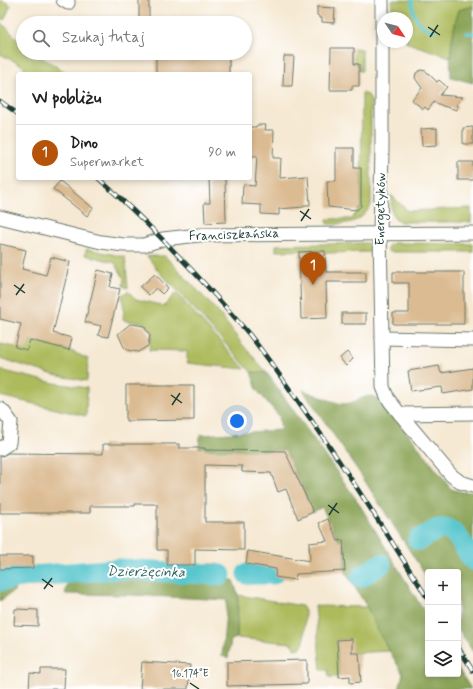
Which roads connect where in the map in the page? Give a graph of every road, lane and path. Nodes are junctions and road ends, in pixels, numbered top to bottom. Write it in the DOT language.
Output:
graph roads {
  1 [pos="63,0"];
  2 [pos="68,0"];
  3 [pos="382,0"];
  4 [pos="0,217"];
  5 [pos="380,233"];
  6 [pos="473,233"];
  7 [pos="382,338"];
  8 [pos="473,340"];
  9 [pos="2,410"];
  10 [pos="473,413"];
  11 [pos="400,414"];
  12 [pos="0,449"];
  13 [pos="473,486"];
  1 -- 2 [label="street"];
  3 -- 5 [label="street, Energetyków"];
  4 -- 5 [label="street, Franciszkańska"];
  5 -- 6 [label="street, Franciszkańska"];
  5 -- 7 [label="street, Energetyków"];
  7 -- 8 [label="street"];
  7 -- 11 [label="street, Energetyków"];
  9 -- 12 [label="street"];
  10 -- 11 [label="street"];
  11 -- 13 [label="street, Energetyków"];
}
